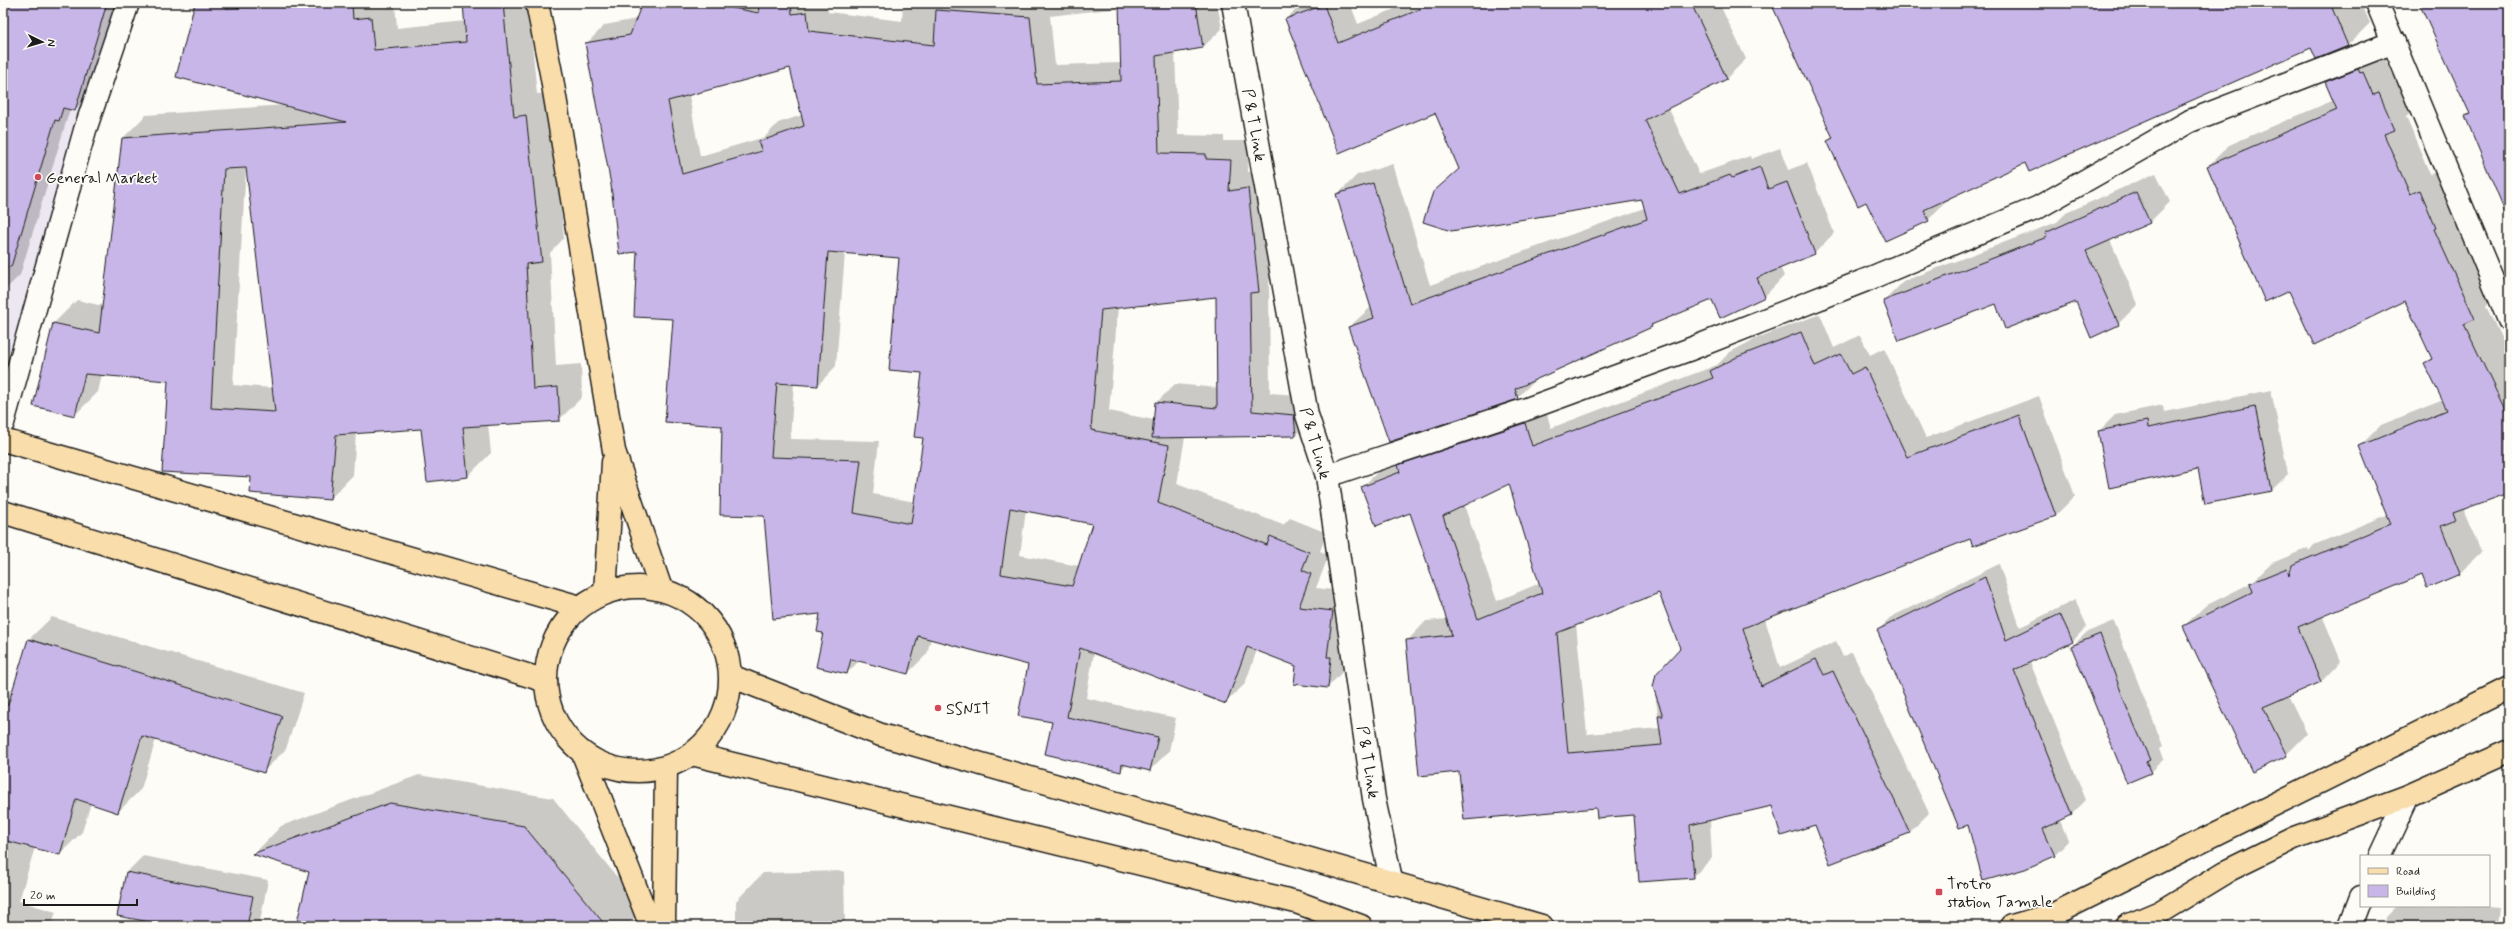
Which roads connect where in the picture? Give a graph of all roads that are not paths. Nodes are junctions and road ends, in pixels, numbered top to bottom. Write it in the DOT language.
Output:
graph roads {
  1 [pos="128,3"];
  2 [pos="537,3"];
  3 [pos="1233,3"];
  4 [pos="2377,3"];
  5 [pos="2394,42"];
  6 [pos="2501,281"];
  7 [pos="2509,320"];
  8 [pos="3,423"];
  9 [pos="3,440"];
  10 [pos="614,451"];
  11 [pos="1327,476"];
  12 [pos="3,512"];
  13 [pos="661,589"];
  14 [pos="605,593"];
  15 [pos="580,607"];
  16 [pos="730,676"];
  17 [pos="546,681"];
  18 [pos="2509,688"];
  19 [pos="2509,751"];
  20 [pos="583,754"];
  21 [pos="692,754"];
  22 [pos="666,768"];
  23 [pos="2408,796"];
  24 [pos="2380,855"];
  25 [pos="1392,884"];
  26 [pos="2360,899"];
  27 [pos="651,926"];
  28 [pos="664,926"];
  29 [pos="1361,926"];
  30 [pos="1542,926"];
  31 [pos="2012,926"];
  32 [pos="2127,926"];
  33 [pos="2350,926"];
  1 -- 8 [label="street"];
  2 -- 10 [label="main road"];
  3 -- 11 [label="street, P & T Link"];
  4 -- 5 [label="street"];
  5 -- 6 [label="street"];
  5 -- 11 [label="street"];
  6 -- 7 [label="street"];
  9 -- 15 [label="main road"];
  10 -- 13 [label="main road"];
  10 -- 14 [label="main road"];
  11 -- 25 [label="street, P & T Link"];
  12 -- 17 [label="main road"];
  13 -- 14 [label="main road"];
  13 -- 16 [label="main road"];
  14 -- 15 [label="main road"];
  15 -- 17 [label="main road"];
  16 -- 21 [label="main road"];
  16 -- 25 [label="main road"];
  17 -- 20 [label="main road"];
  18 -- 31 [label="main road"];
  19 -- 23 [label="main road"];
  20 -- 22 [label="main road"];
  20 -- 27 [label="main road"];
  21 -- 22 [label="main road"];
  21 -- 29 [label="main road"];
  22 -- 28 [label="main road"];
  23 -- 24 [label="street"];
  23 -- 32 [label="main road"];
  25 -- 30 [label="main road"];
  26 -- 33 [label="street"];
}
